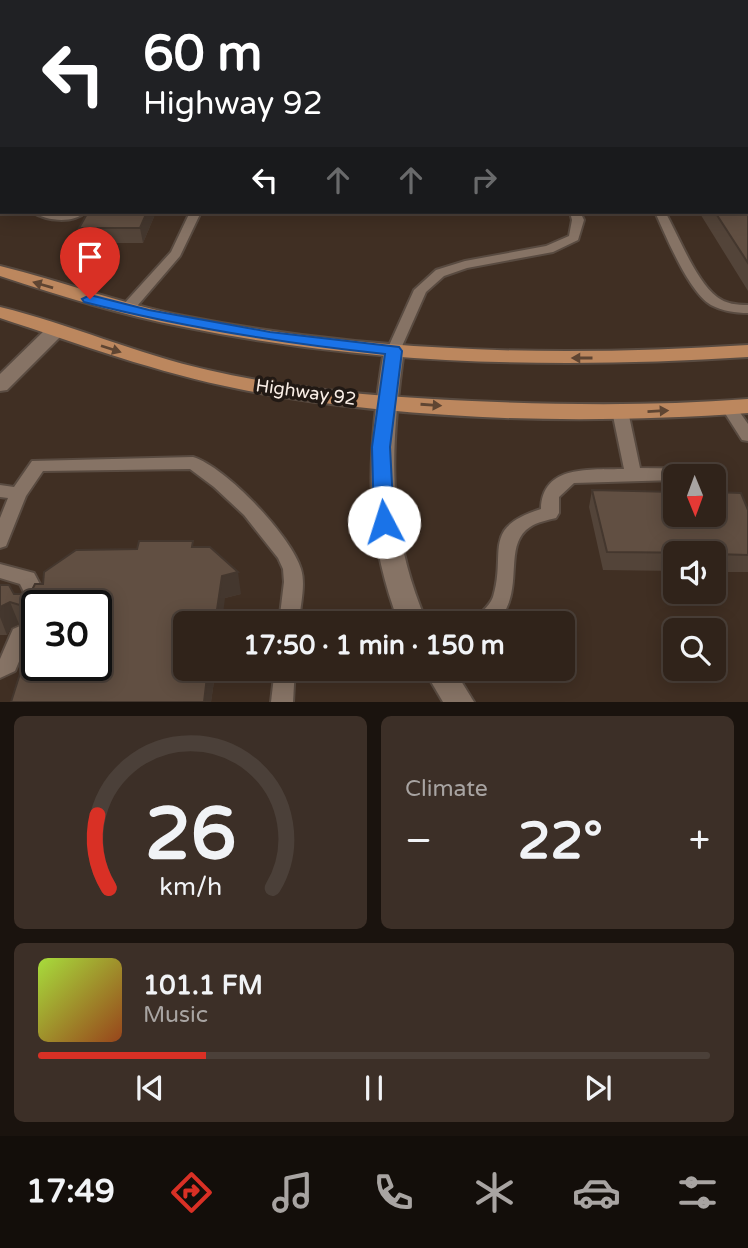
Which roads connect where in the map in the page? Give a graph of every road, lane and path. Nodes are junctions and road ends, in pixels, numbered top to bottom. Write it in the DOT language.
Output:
graph roads {
  1 [pos="48,214"];
  2 [pos="76,214"];
  3 [pos="194,214"];
  4 [pos="576,214"];
  5 [pos="661,214"];
  6 [pos="0,271"];
  7 [pos="127,309"];
  8 [pos="748,309"];
  9 [pos="0,312"];
  10 [pos="56,330"];
  11 [pos="394,351"];
  12 [pos="748,351"];
  13 [pos="0,384"];
  14 [pos="386,402"];
  15 [pos="739,407"];
  16 [pos="620,411"];
  17 [pos="748,436"];
  18 [pos="634,474"];
  19 [pos="663,474"];
  20 [pos="0,491"];
  21 [pos="18,494"];
  22 [pos="0,541"];
  23 [pos="0,571"];
  24 [pos="33,590"];
  25 [pos="290,611"];
  26 [pos="408,611"];
  27 [pos="495,611"];
  28 [pos="20,635"];
  29 [pos="0,669"];
  30 [pos="284,681"];
  31 [pos="445,681"];
  32 [pos="458,701"];
  33 [pos="282,702"];
  1 -- 2 [label="lane"];
  3 -- 7 [label="lane"];
  4 -- 11 [label="lane"];
  5 -- 8 [label="lane"];
  7 -- 6 [label="main road, one-way"];
  7 -- 11 [label="main road"];
  9 -- 10 [label="main road, Highway 92"];
  10 -- 13 [label="street"];
  10 -- 14 [label="main road, Highway 92, one-way"];
  12 -- 11 [label="main road, one-way"];
  11 -- 14 [label="street"];
  14 -- 16 [label="main road, Highway 92, one-way"];
  14 -- 26 [label="street"];
  16 -- 15 [label="main road, Highway 92, one-way"];
  15 -- 17 [label="lane"];
  16 -- 18 [label="lane"];
  18 -- 19 [label="lane"];
  18 -- 27 [label="lane"];
  20 -- 21 [label="lane"];
  21 -- 22 [label="lane"];
  21 -- 25 [label="lane"];
  23 -- 24 [label="lane"];
  28 -- 29 [label="lane"];
  30 -- 33 [label="lane"];
  31 -- 32 [label="street"];
}
